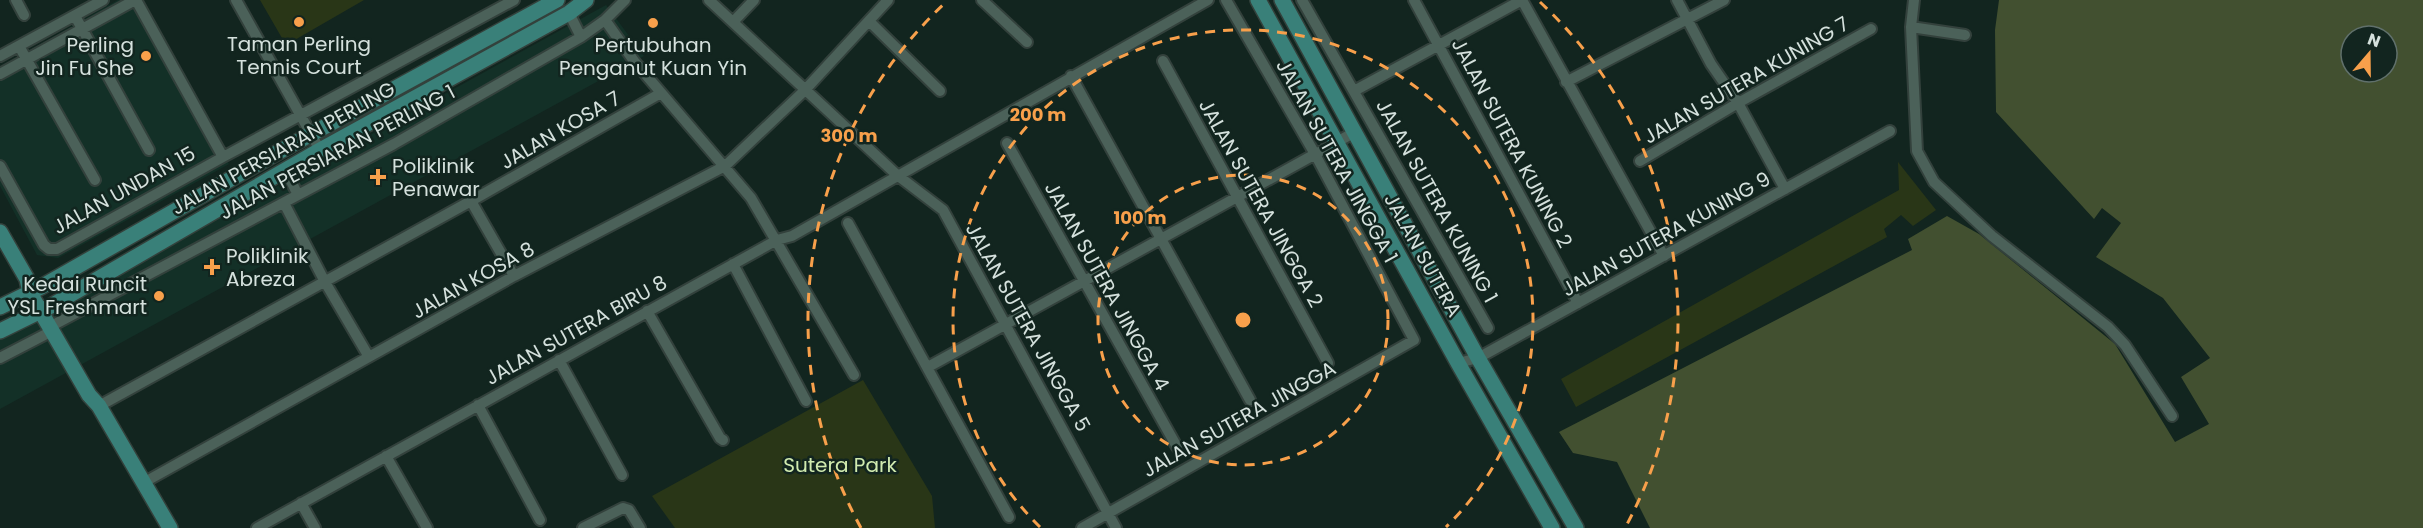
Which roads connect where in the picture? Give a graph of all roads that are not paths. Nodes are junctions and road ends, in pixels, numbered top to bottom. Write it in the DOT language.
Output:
graph roads {
  1 [pos="16,0"];
  2 [pos="103,0"];
  3 [pos="135,0"];
  4 [pos="236,0"];
  5 [pos="514,0"];
  6 [pos="557,0"];
  7 [pos="586,0"];
  8 [pos="625,0"];
  9 [pos="709,0"];
  10 [pos="754,0"];
  11 [pos="888,0"];
  12 [pos="982,0"];
  13 [pos="1208,0"];
  14 [pos="1226,0"];
  15 [pos="1258,0"];
  16 [pos="1282,0"];
  17 [pos="1302,0"];
  18 [pos="1414,0"];
  19 [pos="1522,0"];
  20 [pos="1677,0"];
  21 [pos="1725,0"];
  22 [pos="1914,0"];
  23 [pos="569,13"];
  24 [pos="24,15"];
  25 [pos="75,16"];
  26 [pos="605,20"];
  27 [pos="1688,20"];
  28 [pos="869,21"];
  29 [pos="733,22"];
  30 [pos="1911,27"];
  31 [pos="83,29"];
  32 [pos="1870,29"];
  33 [pos="1965,35"];
  34 [pos="581,37"];
  35 [pos="1027,42"];
  36 [pos="19,46"];
  37 [pos="1438,46"];
  38 [pos="0,56"];
  39 [pos="27,60"];
  40 [pos="1163,61"];
  41 [pos="0,74"];
  42 [pos="1071,76"];
  43 [pos="1566,81"];
  44 [pos="806,90"];
  45 [pos="940,90"];
  46 [pos="1354,92"];
  47 [pos="661,93"];
  48 [pos="1737,103"];
  49 [pos="302,115"];
  50 [pos="1890,130"];
  51 [pos="1354,132"];
  52 [pos="312,134"];
  53 [pos="1007,143"];
  54 [pos="1324,149"];
  55 [pos="149,150"];
  56 [pos="320,150"];
  57 [pos="223,157"];
  58 [pos="1640,161"];
  59 [pos="0,166"];
  60 [pos="725,166"];
  61 [pos="286,171"];
  62 [pos="897,175"];
  63 [pos="95,180"];
  64 [pos="1785,189"];
  65 [pos="298,195"];
  66 [pos="1237,197"];
  67 [pos="471,201"];
  68 [pos="284,203"];
  69 [pos="848,223"];
  70 [pos="0,232"];
  71 [pos="777,240"];
  72 [pos="1161,240"];
  73 [pos="12,255"];
  74 [pos="1664,256"];
  75 [pos="733,264"];
  76 [pos="514,276"];
  77 [pos="55,279"];
  78 [pos="325,282"];
  79 [pos="1084,283"];
  80 [pos="33,286"];
  81 [pos="68,295"];
  82 [pos="1578,303"];
  83 [pos="4,305"];
  84 [pos="46,309"];
  85 [pos="647,311"];
  86 [pos="20,321"];
  87 [pos="1006,326"];
  88 [pos="53,327"];
  89 [pos="1488,328"];
  90 [pos="0,331"];
  91 [pos="1414,340"];
  92 [pos="369,357"];
  93 [pos="0,358"];
  94 [pos="1479,358"];
  95 [pos="559,360"];
  96 [pos="1328,363"];
  97 [pos="1458,363"];
  98 [pos="928,367"];
  99 [pos="854,375"];
  100 [pos="1250,400"];
  101 [pos="806,401"];
  102 [pos="98,404"];
  103 [pos="478,405"];
  104 [pos="2172,416"];
  105 [pos="723,440"];
  106 [pos="1177,447"];
  107 [pos="386,456"];
  108 [pos="622,475"];
  109 [pos="143,483"];
  110 [pos="302,503"];
  111 [pos="1108,513"];
  112 [pos="1009,517"];
  113 [pos="540,520"];
  114 [pos="170,528"];
  115 [pos="257,528"];
  116 [pos="315,528"];
  117 [pos="427,528"];
  118 [pos="583,528"];
  119 [pos="640,528"];
  120 [pos="1082,528"];
  121 [pos="1116,528"];
  122 [pos="1552,528"];
  123 [pos="1576,528"];
  1 -- 24 [label="street"];
  2 -- 25 [label="street"];
  3 -- 31 [label="street"];
  3 -- 57 [label="street"];
  4 -- 49 [label="street"];
  5 -- 49 [label="street"];
  6 -- 52 [label="street, JALAN PERSIARAN PERLING"];
  7 -- 23 [label="street, JALAN PERSIARAN PERLING"];
  8 -- 26 [label="street, JALAN PERSIARAN PERLING 1"];
  9 -- 29 [label="street, JALAN SUTERA JINGGA 5"];
  10 -- 29 [label="street"];
  11 -- 28 [label="street, JALAN KOSA 8"];
  12 -- 35 [label="street"];
  13 -- 42 [label="street, JALAN SUTERA BIRU 8"];
  14 -- 54 [label="street, JALAN SUTERA JINGGA 1"];
  15 -- 54 [label="street, JALAN SUTERA"];
  16 -- 51 [label="street, JALAN SUTERA"];
  17 -- 46 [label="street, JALAN SUTERA KUNING 1"];
  18 -- 37 [label="street, JALAN SUTERA KUNING 2"];
  19 -- 37 [label="street, JALAN SUTERA KUNING 1"];
  19 -- 43 [label="street"];
  20 -- 27 [label="street"];
  21 -- 27 [label="street"];
  22 -- 30 [label="street"];
  23 -- 34 [label="street"];
  23 -- 56 [label="street, JALAN PERSIARAN PERLING"];
  25 -- 31 [label="street"];
  25 -- 36 [label="street"];
  26 -- 34 [label="street, JALAN PERSIARAN PERLING 1"];
  26 -- 47 [label="street"];
  27 -- 43 [label="street"];
  27 -- 48 [label="street"];
  28 -- 44 [label="street, JALAN KOSA 8"];
  28 -- 45 [label="street"];
  29 -- 44 [label="street, JALAN SUTERA JINGGA 5"];
  30 -- 33 [label="street"];
  30 -- 104 [label="street"];
  31 -- 39 [label="street"];
  31 -- 55 [label="street"];
  32 -- 48 [label="street, JALAN SUTERA KUNING 7"];
  34 -- 65 [label="street, JALAN PERSIARAN PERLING 1"];
  36 -- 38 [label="street"];
  36 -- 39 [label="street"];
  37 -- 46 [label="street, JALAN SUTERA KUNING 1"];
  37 -- 82 [label="street, JALAN SUTERA KUNING 2"];
  39 -- 41 [label="street"];
  39 -- 63 [label="street"];
  40 -- 66 [label="street, JALAN SUTERA JINGGA 2"];
  42 -- 62 [label="street, JALAN SUTERA BIRU 8"];
  42 -- 72 [label="street"];
  43 -- 74 [label="street"];
  44 -- 60 [label="street, JALAN KOSA 8"];
  44 -- 62 [label="street, JALAN SUTERA JINGGA 5"];
  46 -- 89 [label="street, JALAN SUTERA KUNING 1"];
  47 -- 60 [label="street"];
  47 -- 67 [label="street, JALAN KOSA 7"];
  48 -- 58 [label="street, JALAN SUTERA KUNING 7"];
  48 -- 64 [label="street"];
  49 -- 52 [label="street"];
  49 -- 57 [label="street, JALAN UNDAN 15"];
  50 -- 64 [label="street, JALAN SUTERA KUNING 9"];
  51 -- 54 [label="street"];
  51 -- 94 [label="street, JALAN SUTERA"];
  52 -- 56 [label="street"];
  52 -- 77 [label="street, JALAN PERSIARAN PERLING"];
  53 -- 79 [label="street, JALAN SUTERA JINGGA 4"];
  54 -- 66 [label="street"];
  54 -- 91 [label="street, JALAN SUTERA JINGGA 1"];
  54 -- 97 [label="street, JALAN SUTERA"];
  56 -- 61 [label="street, JALAN PERSIARAN PERLING"];
  57 -- 59 [label="street, JALAN UNDAN 15"];
  60 -- 71 [label="street"];
  60 -- 76 [label="street, JALAN KOSA 8"];
  61 -- 65 [label="street"];
  61 -- 81 [label="street, JALAN PERSIARAN PERLING"];
  62 -- 71 [label="street, JALAN SUTERA BIRU 8"];
  62 -- 87 [label="street, JALAN SUTERA JINGGA 5"];
  64 -- 74 [label="street, JALAN SUTERA KUNING 9"];
  65 -- 68 [label="street, JALAN PERSIARAN PERLING 1"];
  66 -- 72 [label="street"];
  66 -- 96 [label="street, JALAN SUTERA JINGGA 2"];
  67 -- 76 [label="street"];
  67 -- 78 [label="street, JALAN KOSA 7"];
  68 -- 78 [label="street"];
  68 -- 88 [label="street, JALAN PERSIARAN PERLING 1"];
  69 -- 98 [label="street"];
  70 -- 73 [label="street"];
  71 -- 75 [label="street, JALAN SUTERA BIRU 8"];
  71 -- 99 [label="street"];
  72 -- 79 [label="street"];
  72 -- 100 [label="street"];
  73 -- 77 [label="street"];
  73 -- 80 [label="street"];
  73 -- 83 [label="street"];
  74 -- 82 [label="street, JALAN SUTERA KUNING 9"];
  75 -- 85 [label="street, JALAN SUTERA BIRU 8"];
  75 -- 101 [label="street"];
  76 -- 92 [label="street, JALAN KOSA 8"];
  77 -- 80 [label="street, JALAN PERSIARAN PERLING"];
  78 -- 92 [label="street"];
  78 -- 102 [label="street, JALAN KOSA 7"];
  79 -- 87 [label="street"];
  79 -- 106 [label="street, JALAN SUTERA JINGGA 4"];
  80 -- 83 [label="street, JALAN PERSIARAN PERLING"];
  80 -- 84 [label="street"];
  81 -- 84 [label="street, JALAN PERSIARAN PERLING"];
  81 -- 88 [label="street"];
  82 -- 94 [label="street, JALAN SUTERA KUNING 9"];
  84 -- 86 [label="street, JALAN PERSIARAN PERLING"];
  84 -- 88 [label="street"];
  85 -- 95 [label="street, JALAN SUTERA BIRU 8"];
  85 -- 105 [label="street"];
  86 -- 88 [label="street"];
  86 -- 90 [label="street, JALAN PERSIARAN PERLING"];
  87 -- 98 [label="street"];
  87 -- 111 [label="street, JALAN SUTERA JINGGA 5"];
  88 -- 93 [label="street, JALAN PERSIARAN PERLING 1"];
  88 -- 102 [label="street"];
  91 -- 111 [label="street, JALAN SUTERA JINGGA"];
  92 -- 109 [label="street, JALAN KOSA 8"];
  94 -- 97 [label="street, JALAN SUTERA KUNING 9"];
  94 -- 123 [label="street, JALAN SUTERA"];
  95 -- 103 [label="street, JALAN SUTERA BIRU 8"];
  95 -- 108 [label="street"];
  97 -- 122 [label="street, JALAN SUTERA"];
  98 -- 112 [label="street"];
  102 -- 109 [label="street"];
  103 -- 107 [label="street, JALAN SUTERA BIRU 8"];
  103 -- 113 [label="street"];
  107 -- 110 [label="street, JALAN SUTERA BIRU 8"];
  107 -- 117 [label="street"];
  109 -- 114 [label="street"];
  110 -- 115 [label="street, JALAN SUTERA BIRU 8"];
  110 -- 116 [label="street"];
  111 -- 120 [label="street, JALAN SUTERA JINGGA"];
  111 -- 121 [label="street, JALAN SUTERA JINGGA 5"];
  118 -- 119 [label="street"];
}
